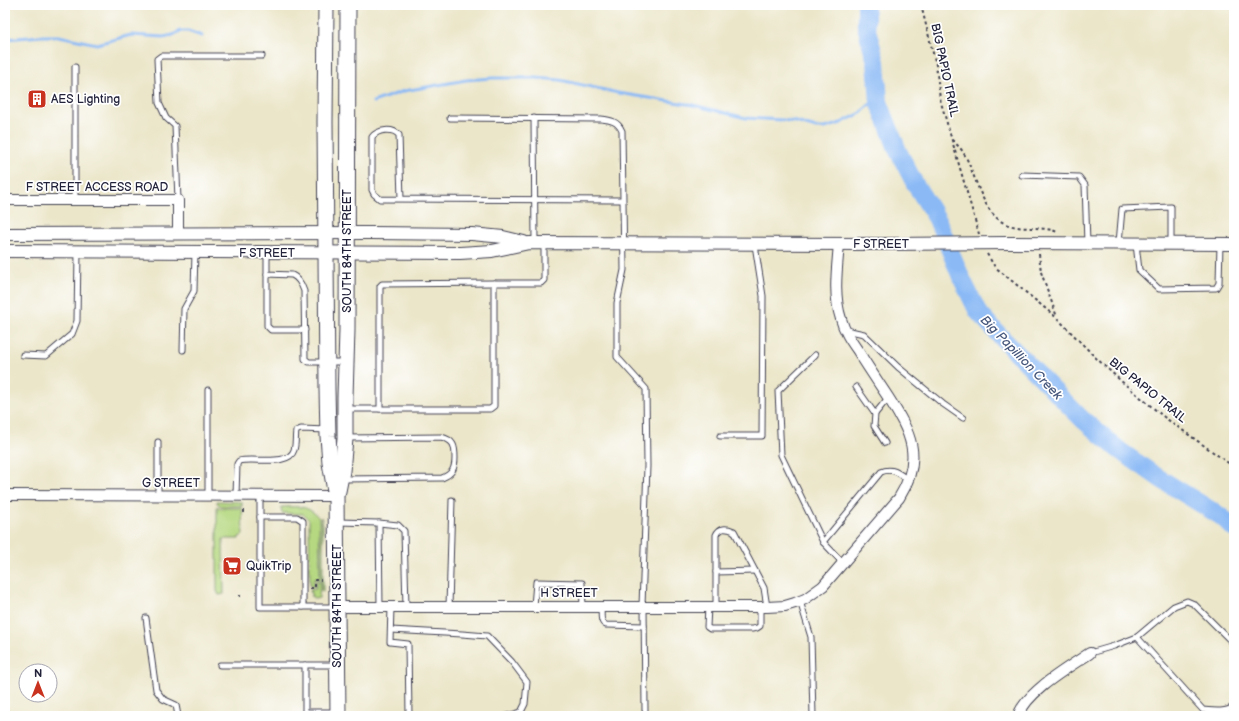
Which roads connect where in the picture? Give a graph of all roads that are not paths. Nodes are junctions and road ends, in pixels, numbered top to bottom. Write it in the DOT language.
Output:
graph roads {
  1 [pos="326,5"];
  2 [pos="348,5"];
  3 [pos="262,56"];
  4 [pos="75,67"];
  5 [pos="450,118"];
  6 [pos="534,118"];
  7 [pos="1022,175"];
  8 [pos="401,199"];
  9 [pos="534,199"];
  10 [pos="5,200"];
  11 [pos="75,200"];
  12 [pos="178,200"];
  13 [pos="622,200"];
  14 [pos="326,233"];
  15 [pos="347,233"];
  16 [pos="5,234"];
  17 [pos="178,234"];
  18 [pos="536,243"];
  19 [pos="624,243"];
  20 [pos="755,244"];
  21 [pos="839,244"];
  22 [pos="1088,244"];
  23 [pos="1119,244"];
  24 [pos="1136,244"];
  25 [pos="1171,244"];
  26 [pos="1220,244"];
  27 [pos="1234,244"];
  28 [pos="5,251"];
  29 [pos="78,252"];
  30 [pos="194,252"];
  31 [pos="267,253"];
  32 [pos="326,253"];
  33 [pos="347,253"];
  34 [pos="267,274"];
  35 [pos="494,282"];
  36 [pos="305,330"];
  37 [pos="845,330"];
  38 [pos="183,350"];
  39 [pos="23,355"];
  40 [pos="815,355"];
  41 [pos="346,362"];
  42 [pos="326,363"];
  43 [pos="856,387"];
  44 [pos="208,390"];
  45 [pos="888,398"];
  46 [pos="345,409"];
  47 [pos="380,409"];
  48 [pos="874,414"];
  49 [pos="963,418"];
  50 [pos="328,430"];
  51 [pos="720,436"];
  52 [pos="345,438"];
  53 [pos="158,442"];
  54 [pos="885,443"];
  55 [pos="340,479"];
  56 [pos="908,480"];
  57 [pos="5,495"];
  58 [pos="158,496"];
  59 [pos="208,496"];
  60 [pos="236,496"];
  61 [pos="260,496"];
  62 [pos="336,496"];
  63 [pos="452,500"];
  64 [pos="260,517"];
  65 [pos="337,522"];
  66 [pos="379,523"];
  67 [pos="823,542"];
  68 [pos="843,563"];
  69 [pos="755,571"];
  70 [pos="716,572"];
  71 [pos="800,601"];
  72 [pos="534,606"];
  73 [pos="583,606"];
  74 [pos="602,606"];
  75 [pos="643,606"];
  76 [pos="304,607"];
  77 [pos="338,607"];
  78 [pos="380,607"];
  79 [pos="391,607"];
  80 [pos="406,607"];
  81 [pos="449,607"];
  82 [pos="712,607"];
  83 [pos="764,607"];
  84 [pos="146,618"];
  85 [pos="644,626"];
  86 [pos="391,630"];
  87 [pos="1137,637"];
  88 [pos="1234,644"];
  89 [pos="1090,652"];
  90 [pos="220,665"];
  91 [pos="305,665"];
  92 [pos="338,665"];
  93 [pos="1234,706"];
  94 [pos="645,710"];
  95 [pos="5,712"];
  96 [pos="304,714"];
  97 [pos="338,714"];
  98 [pos="9,716"];
  99 [pos="178,716"];
  100 [pos="409,716"];
  101 [pos="507,716"];
  102 [pos="813,716"];
  103 [pos="1018,716"];
  1 -- 14 [label="main road, SOUTH 84TH STREET"];
  2 -- 15 [label="main road, SOUTH 84TH STREET"];
  3 -- 12 [label="lane"];
  4 -- 11 [label="lane"];
  5 -- 6 [label="lane"];
  6 -- 9 [label="lane"];
  6 -- 13 [label="lane"];
  7 -- 22 [label="lane"];
  8 -- 8 [label="lane"];
  8 -- 9 [label="lane"];
  9 -- 13 [label="lane"];
  9 -- 18 [label="lane"];
  10 -- 11 [label="street, F STREET ACCESS ROAD"];
  11 -- 12 [label="street, F STREET ACCESS ROAD"];
  12 -- 17 [label="street, F STREET ACCESS ROAD"];
  13 -- 19 [label="lane"];
  14 -- 15 [label="street, F STREET"];
  14 -- 17 [label="street, F STREET"];
  14 -- 32 [label="main road, SOUTH 84TH STREET"];
  15 -- 18 [label="street, F STREET"];
  15 -- 33 [label="main road, SOUTH 84TH STREET"];
  16 -- 17 [label="street, F STREET"];
  18 -- 19 [label="street, F STREET"];
  18 -- 33 [label="street, F STREET"];
  18 -- 35 [label="lane"];
  19 -- 20 [label="street, F STREET"];
  19 -- 75 [label="lane"];
  20 -- 21 [label="street, F STREET"];
  20 -- 51 [label="lane"];
  21 -- 22 [label="street, F STREET, bridge"];
  21 -- 37 [label="street, H STREET"];
  22 -- 23 [label="street, F STREET"];
  23 -- 24 [label="street, F STREET"];
  23 -- 25 [label="lane"];
  24 -- 25 [label="street, F STREET"];
  24 -- 26 [label="lane"];
  25 -- 26 [label="street, F STREET"];
  26 -- 27 [label="street, F STREET"];
  28 -- 29 [label="street, F STREET"];
  29 -- 30 [label="street, F STREET"];
  29 -- 39 [label="lane"];
  30 -- 31 [label="street, F STREET"];
  30 -- 38 [label="lane"];
  31 -- 32 [label="street, F STREET"];
  31 -- 34 [label="lane"];
  32 -- 33 [label="street, F STREET"];
  32 -- 42 [label="main road, SOUTH 84TH STREET"];
  33 -- 41 [label="main road, SOUTH 84TH STREET"];
  34 -- 36 [label="lane"];
  34 -- 36 [label="lane"];
  35 -- 47 [label="lane"];
  35 -- 47 [label="lane"];
  36 -- 42 [label="lane"];
  37 -- 45 [label="street, H STREET"];
  37 -- 49 [label="lane"];
  40 -- 67 [label="lane"];
  41 -- 42 [label="lane"];
  41 -- 46 [label="main road, SOUTH 84TH STREET"];
  42 -- 50 [label="main road, SOUTH 84TH STREET"];
  43 -- 48 [label="lane"];
  44 -- 59 [label="lane"];
  45 -- 48 [label="lane"];
  45 -- 56 [label="street, H STREET"];
  46 -- 47 [label="lane"];
  46 -- 52 [label="main road, SOUTH 84TH STREET"];
  48 -- 54 [label="lane"];
  50 -- 60 [label="lane"];
  50 -- 62 [label="main road, SOUTH 84TH STREET"];
  52 -- 55 [label="main road, SOUTH 84TH STREET"];
  52 -- 55 [label="lane"];
  53 -- 58 [label="lane"];
  55 -- 62 [label="main road, SOUTH 84TH STREET"];
  56 -- 67 [label="lane"];
  56 -- 68 [label="street, H STREET"];
  57 -- 58 [label="street, G STREET"];
  58 -- 59 [label="street, G STREET"];
  59 -- 60 [label="street, G STREET"];
  60 -- 61 [label="street, G STREET"];
  61 -- 62 [label="street, G STREET"];
  61 -- 64 [label="lane"];
  62 -- 65 [label="main road, SOUTH 84TH STREET"];
  63 -- 81 [label="lane"];
  64 -- 76 [label="lane"];
  64 -- 76 [label="lane"];
  65 -- 66 [label="lane"];
  65 -- 77 [label="main road, SOUTH 84TH STREET"];
  66 -- 78 [label="lane"];
  66 -- 80 [label="lane"];
  67 -- 68 [label="lane"];
  68 -- 71 [label="street, H STREET"];
  69 -- 70 [label="lane"];
  69 -- 70 [label="lane"];
  69 -- 83 [label="lane"];
  70 -- 82 [label="lane"];
  71 -- 83 [label="street, H STREET"];
  71 -- 102 [label="lane"];
  72 -- 73 [label="street, H STREET"];
  72 -- 73 [label="lane"];
  72 -- 81 [label="street, H STREET"];
  73 -- 74 [label="street, H STREET"];
  74 -- 75 [label="street, H STREET"];
  74 -- 85 [label="lane"];
  75 -- 82 [label="street, H STREET"];
  75 -- 85 [label="lane"];
  76 -- 77 [label="lane"];
  77 -- 78 [label="street, H STREET"];
  77 -- 92 [label="main road, SOUTH 84TH STREET"];
  78 -- 79 [label="street, H STREET"];
  79 -- 80 [label="street, H STREET"];
  79 -- 86 [label="lane"];
  80 -- 81 [label="street, H STREET"];
  82 -- 83 [label="street, H STREET"];
  82 -- 83 [label="lane"];
  84 -- 99 [label="lane"];
  85 -- 94 [label="lane"];
  86 -- 100 [label="lane"];
  86 -- 101 [label="lane"];
  87 -- 88 [label="lane"];
  87 -- 89 [label="lane"];
  87 -- 93 [label="lane"];
  89 -- 103 [label="street"];
  90 -- 91 [label="lane"];
  91 -- 92 [label="lane"];
  91 -- 96 [label="lane"];
  92 -- 97 [label="main road, SOUTH 84TH STREET"];
  95 -- 98 [label="lane"];
  96 -- 97 [label="lane"];
}
